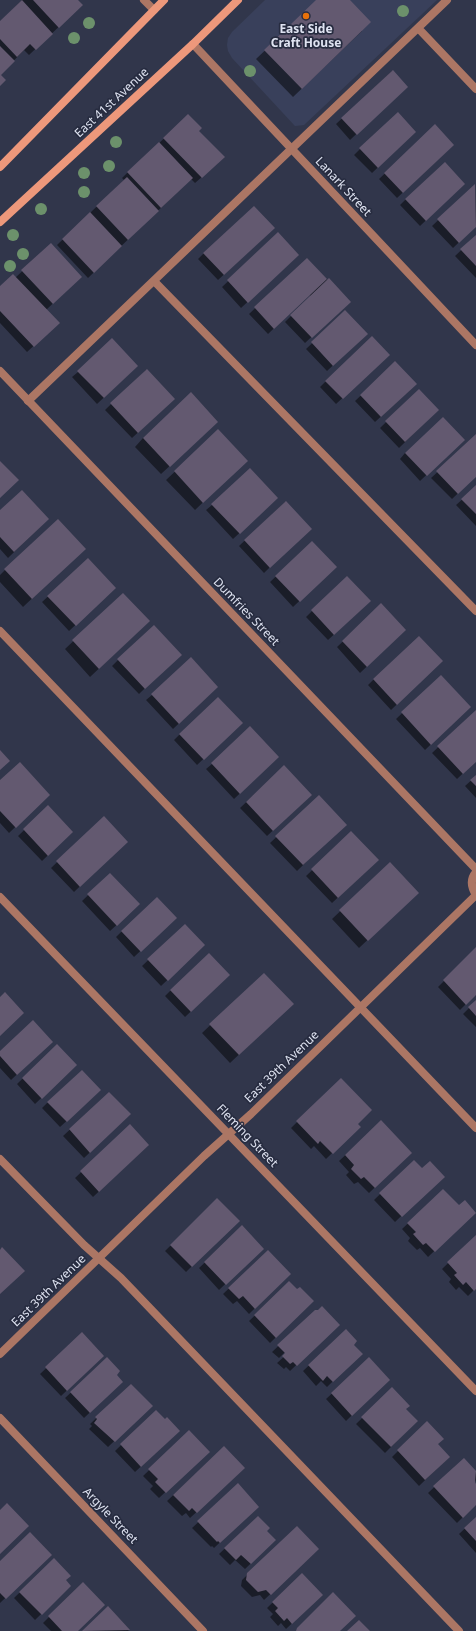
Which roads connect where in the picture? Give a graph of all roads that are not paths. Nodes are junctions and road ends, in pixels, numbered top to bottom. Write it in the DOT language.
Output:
graph roads {
  1 [pos="144,0"];
  2 [pos="164,0"];
  3 [pos="238,0"];
  4 [pos="447,0"];
  5 [pos="154,10"];
  6 [pos="418,28"];
  7 [pos="193,44"];
  8 [pos="476,88"];
  9 [pos="291,150"];
  10 [pos="0,167"];
  11 [pos="0,222"];
  12 [pos="154,281"];
  13 [pos="476,345"];
  14 [pos="0,371"];
  15 [pos="28,401"];
  16 [pos="476,611"];
  17 [pos="0,631"];
  18 [pos="476,870"];
  19 [pos="476,895"];
  20 [pos="0,897"];
  21 [pos="360,1008"];
  22 [pos="476,1128"];
  23 [pos="228,1134"];
  24 [pos="0,1159"];
  25 [pos="100,1259"];
  26 [pos="0,1354"];
  27 [pos="476,1391"];
  28 [pos="0,1418"];
  29 [pos="203,1631"];
  30 [pos="459,1631"];
  1 -- 5 [label="street"];
  2 -- 5 [label="main road"];
  3 -- 7 [label="main road, East 41st Avenue"];
  4 -- 6 [label="street"];
  5 -- 10 [label="main road"];
  6 -- 8 [label="street"];
  6 -- 9 [label="street"];
  7 -- 9 [label="street, Lanark Street"];
  7 -- 11 [label="main road, East 41st Avenue"];
  9 -- 12 [label="street"];
  9 -- 13 [label="street, Lanark Street"];
  12 -- 15 [label="street"];
  12 -- 16 [label="street"];
  14 -- 15 [label="street, Dumfries Street"];
  15 -- 18 [label="street, Dumfries Street"];
  17 -- 21 [label="street"];
  18 -- 19 [label="street"];
  19 -- 21 [label="street, East 39th Avenue"];
  20 -- 23 [label="street, Fleming Street"];
  21 -- 22 [label="street"];
  21 -- 23 [label="street, East 39th Avenue"];
  23 -- 25 [label="street, East 39th Avenue"];
  23 -- 27 [label="street, Fleming Street"];
  24 -- 25 [label="street"];
  25 -- 26 [label="street, East 39th Avenue"];
  25 -- 30 [label="street"];
  28 -- 29 [label="street, Argyle Street"];
}
